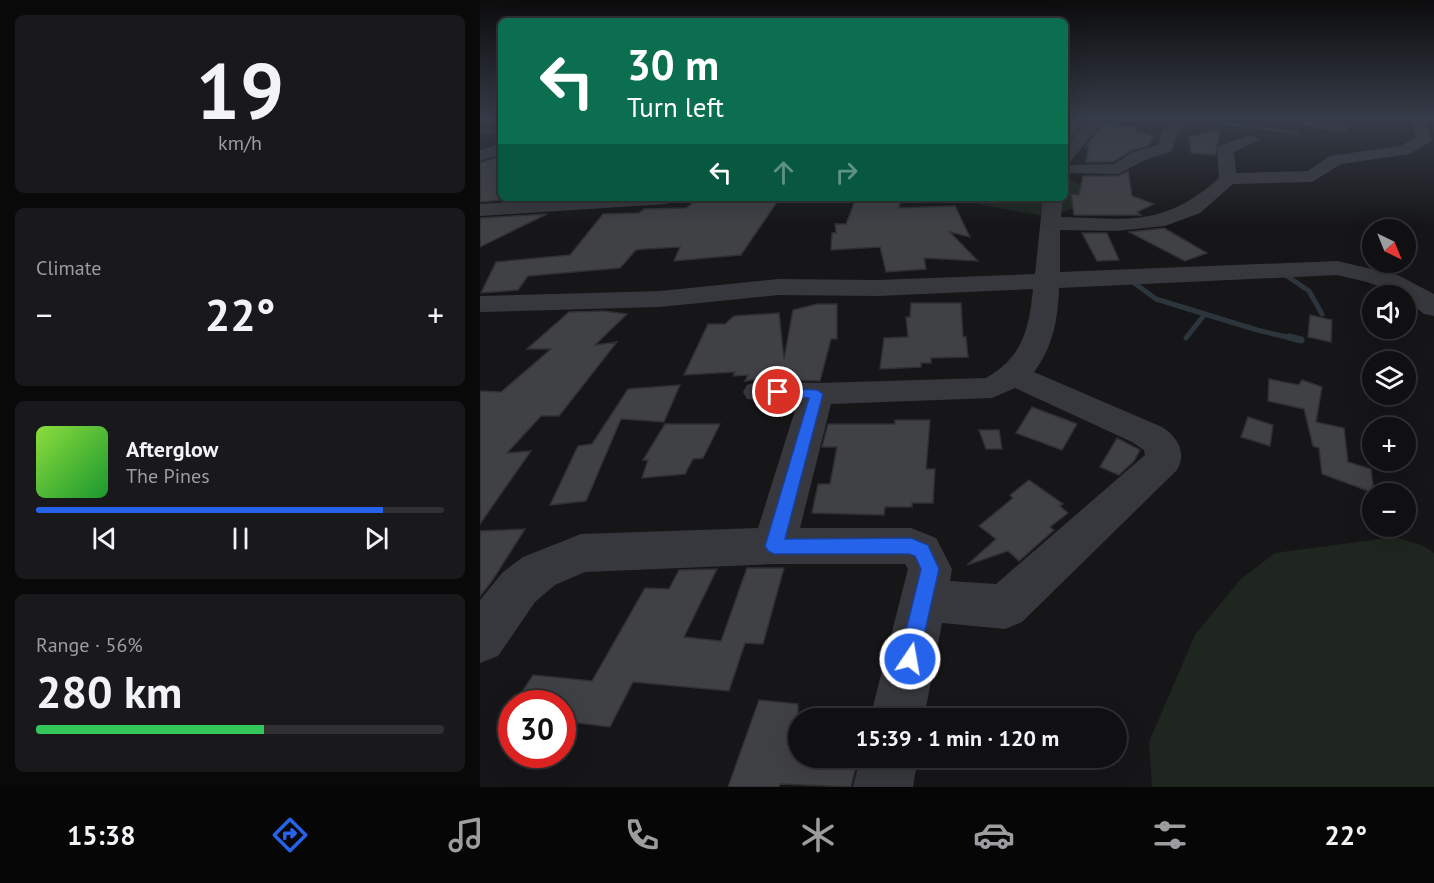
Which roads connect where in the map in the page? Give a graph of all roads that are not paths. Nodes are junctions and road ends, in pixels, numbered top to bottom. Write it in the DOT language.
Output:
graph roads {
  1 [pos="1146,154"];
  2 [pos="1225,154"];
  3 [pos="1376,154"];
  4 [pos="1068,166"];
  5 [pos="1228,179"];
  6 [pos="574,201"];
  7 [pos="1053,201"];
  8 [pos="480,210"];
  9 [pos="1051,223"];
  10 [pos="1047,280"];
  11 [pos="480,304"];
  12 [pos="1434,308"];
  13 [pos="1016,376"];
  14 [pos="759,392"];
  15 [pos="817,394"];
  16 [pos="774,546"];
  17 [pos="922,600"];
  18 [pos="480,639"];
  19 [pos="899,708"];
  20 [pos="887,768"];
  21 [pos="883,787"];
  1 -- 4 [label="street"];
  2 -- 5 [label="street"];
  3 -- 5 [label="street"];
  5 -- 9 [label="street"];
  6 -- 8 [label="street"];
  7 -- 9 [label="street"];
  9 -- 10 [label="street"];
  10 -- 11 [label="street"];
  10 -- 12 [label="street"];
  10 -- 13 [label="street"];
  13 -- 15 [label="street"];
  13 -- 17 [label="street"];
  14 -- 15 [label="street"];
  15 -- 16 [label="street"];
  16 -- 17 [label="street"];
  16 -- 18 [label="street"];
  17 -- 19 [label="street"];
  20 -- 21 [label="street"];
}
